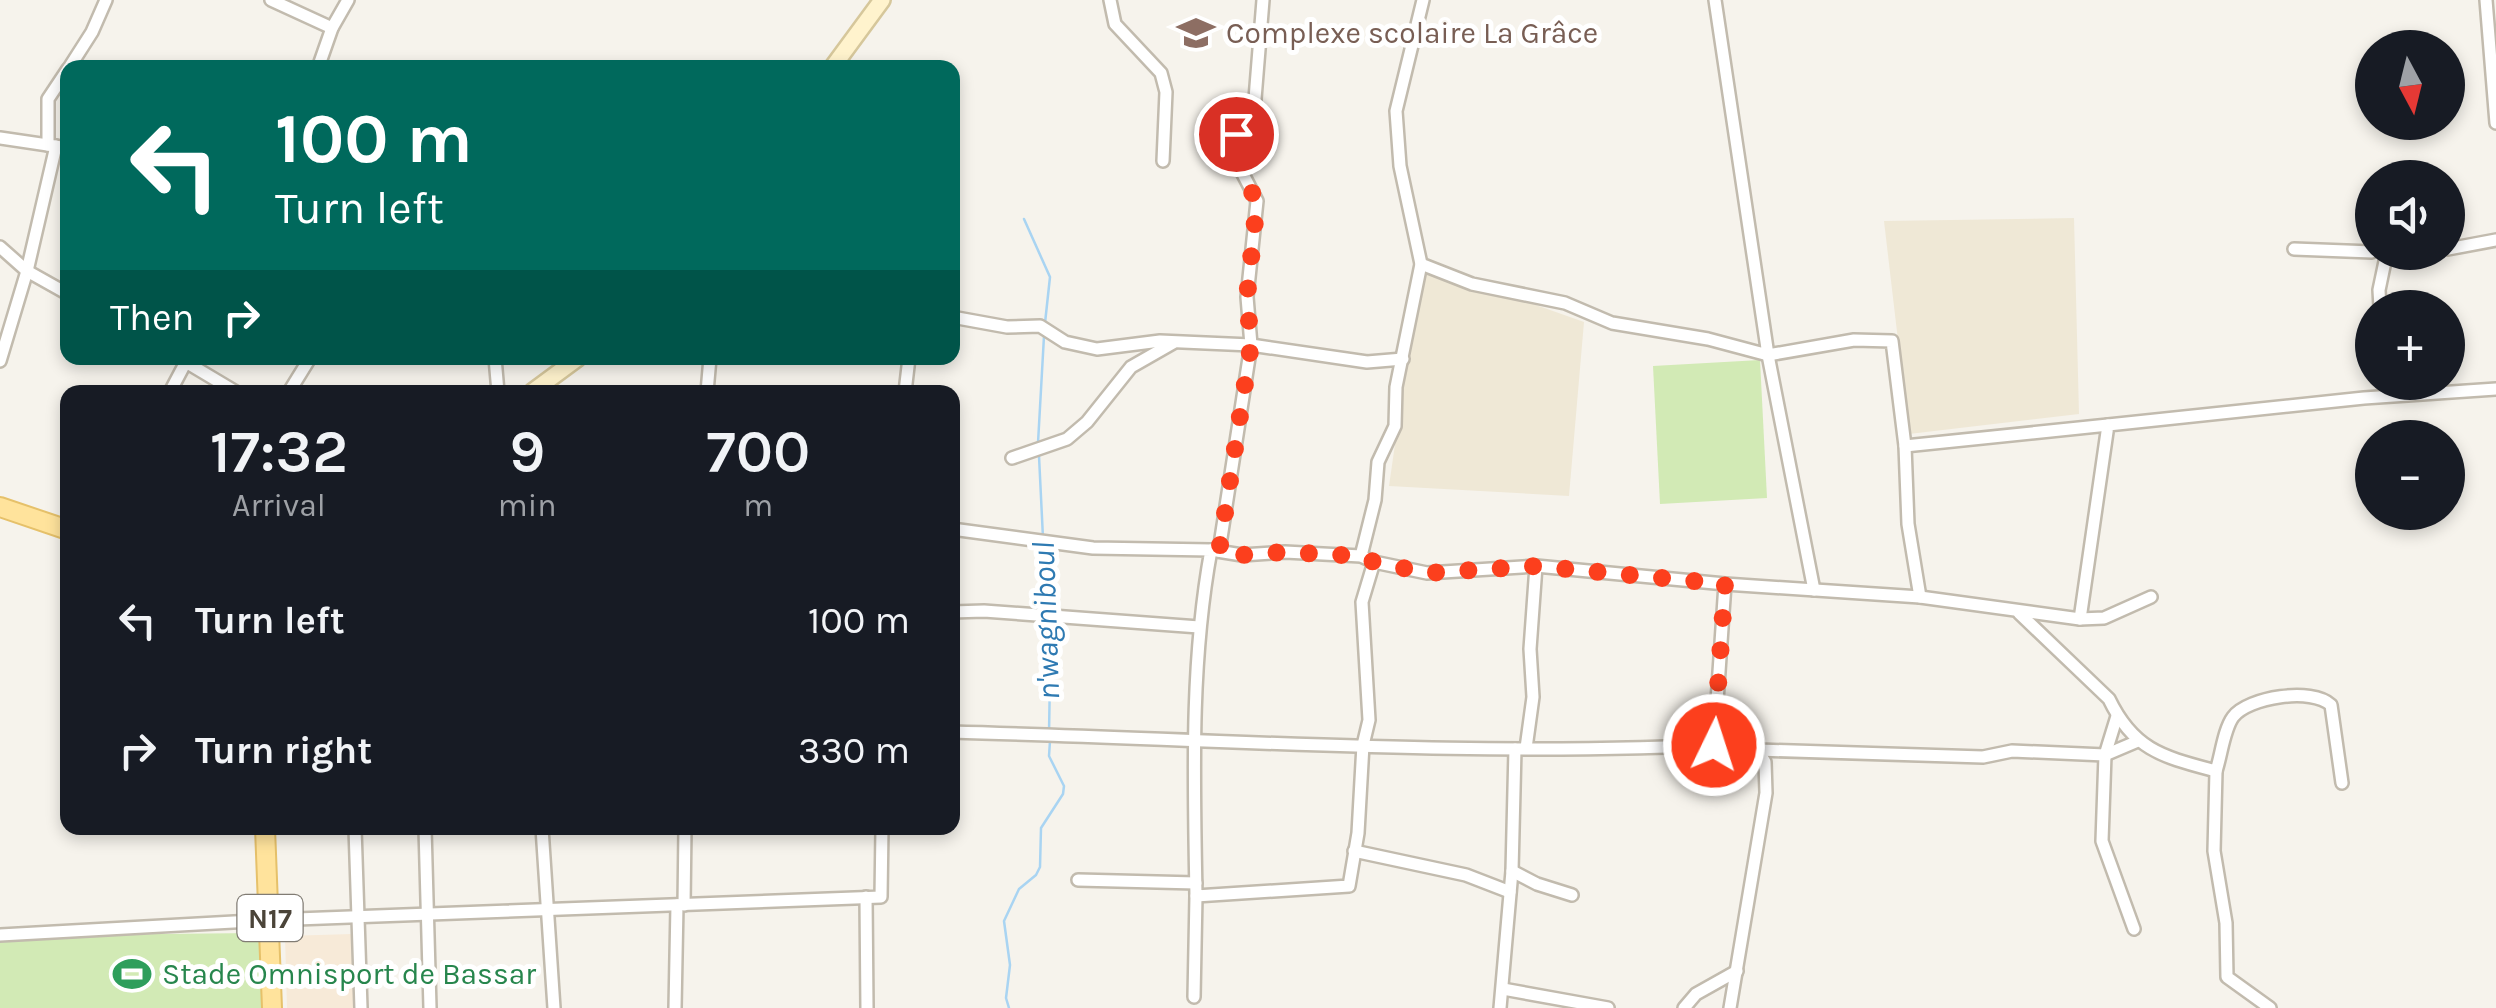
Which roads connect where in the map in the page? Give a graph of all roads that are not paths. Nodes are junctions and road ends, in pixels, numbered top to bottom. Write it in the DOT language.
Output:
graph roads {
  1 [pos="106,0"];
  2 [pos="271,0"];
  3 [pos="348,0"];
  4 [pos="882,0"];
  5 [pos="1110,0"];
  6 [pos="1263,0"];
  7 [pos="1423,0"];
  8 [pos="1715,0"];
  9 [pos="2486,0"];
  10 [pos="332,28"];
  11 [pos="73,60"];
  12 [pos="321,60"];
  13 [pos="838,60"];
  14 [pos="60,80"];
  15 [pos="2496,123"];
  16 [pos="0,138"];
  17 [pos="57,147"];
  18 [pos="1163,161"];
  19 [pos="2496,240"];
  20 [pos="2465,246"];
  21 [pos="0,248"];
  22 [pos="2294,249"];
  23 [pos="2355,251"];
  24 [pos="1421,264"];
  25 [pos="27,271"];
  26 [pos="60,290"];
  27 [pos="960,318"];
  28 [pos="1177,342"];
  29 [pos="1251,345"];
  30 [pos="1768,356"];
  31 [pos="1403,360"];
  32 [pos="0,361"];
  33 [pos="193,365"];
  34 [pos="569,365"];
  35 [pos="225,385"];
  36 [pos="541,385"];
  37 [pos="2496,389"];
  38 [pos="2465,391"];
  39 [pos="2355,399"];
  40 [pos="2108,425"];
  41 [pos="1905,446"];
  42 [pos="1012,458"];
  43 [pos="0,507"];
  44 [pos="60,527"];
  45 [pos="960,530"];
  46 [pos="1215,551"];
  47 [pos="1360,556"];
  48 [pos="1374,562"];
  49 [pos="1536,566"];
  50 [pos="1725,584"];
  51 [pos="1814,590"];
  52 [pos="1920,598"];
  53 [pos="2151,598"];
  54 [pos="960,612"];
  55 [pos="2019,613"];
  56 [pos="2080,619"];
  57 [pos="1199,627"];
  58 [pos="2117,716"];
  59 [pos="960,732"];
  60 [pos="1196,739"];
  61 [pos="2138,741"];
  62 [pos="1363,745"];
  63 [pos="1714,745"];
  64 [pos="1521,748"];
  65 [pos="1758,750"];
  66 [pos="2105,755"];
  67 [pos="2216,771"];
  68 [pos="2342,784"];
  69 [pos="265,835"];
  70 [pos="355,835"];
  71 [pos="425,835"];
  72 [pos="543,835"];
  73 [pos="685,835"];
  74 [pos="882,835"];
  75 [pos="1354,851"];
  76 [pos="1512,870"];
  77 [pos="1078,880"];
  78 [pos="1196,889"];
  79 [pos="1510,892"];
  80 [pos="1572,895"];
  81 [pos="866,898"];
  82 [pos="680,905"];
  83 [pos="550,910"];
  84 [pos="427,916"];
  85 [pos="358,918"];
  86 [pos="270,920"];
  87 [pos="2134,930"];
  88 [pos="0,936"];
  89 [pos="1736,971"];
  90 [pos="1504,989"];
  91 [pos="1194,998"];
  92 [pos="272,1008"];
  93 [pos="361,1008"];
  94 [pos="430,1008"];
  95 [pos="554,1008"];
  96 [pos="675,1008"];
  97 [pos="868,1008"];
  98 [pos="1500,1008"];
  99 [pos="1608,1008"];
  100 [pos="1684,1008"];
  101 [pos="1730,1008"];
  102 [pos="2270,1008"];
  1 -- 11 [label="street"];
  2 -- 10 [label="street"];
  3 -- 10 [label="street"];
  4 -- 13 [label="street"];
  5 -- 18 [label="street"];
  6 -- 29 [label="street"];
  7 -- 24 [label="street"];
  8 -- 30 [label="street"];
  9 -- 15 [label="street"];
  10 -- 12 [label="street"];
  14 -- 17 [label="street"];
  16 -- 17 [label="street"];
  17 -- 25 [label="street"];
  19 -- 20 [label="street"];
  21 -- 25 [label="street"];
  22 -- 23 [label="street"];
  24 -- 30 [label="street"];
  24 -- 31 [label="street"];
  25 -- 26 [label="street"];
  25 -- 32 [label="street"];
  27 -- 28 [label="street"];
  28 -- 29 [label="street"];
  28 -- 42 [label="street"];
  29 -- 31 [label="street"];
  29 -- 46 [label="street"];
  30 -- 41 [label="street"];
  30 -- 51 [label="street"];
  31 -- 47 [label="street"];
  33 -- 35 [label="street"];
  34 -- 36 [label="street"];
  37 -- 38 [label="street"];
  39 -- 40 [label="street"];
  40 -- 41 [label="street"];
  40 -- 56 [label="street"];
  41 -- 52 [label="street"];
  43 -- 44 [label="main road"];
  45 -- 46 [label="street"];
  46 -- 47 [label="street"];
  46 -- 57 [label="street"];
  47 -- 48 [label="street"];
  48 -- 49 [label="street"];
  48 -- 62 [label="street"];
  49 -- 50 [label="street"];
  49 -- 64 [label="street"];
  50 -- 51 [label="street"];
  50 -- 63 [label="street"];
  51 -- 52 [label="street"];
  52 -- 55 [label="street"];
  53 -- 56 [label="street"];
  54 -- 57 [label="street"];
  55 -- 56 [label="street"];
  55 -- 58 [label="street"];
  57 -- 60 [label="street"];
  58 -- 61 [label="street"];
  58 -- 66 [label="street"];
  59 -- 60 [label="street"];
  60 -- 62 [label="street"];
  60 -- 78 [label="street"];
  61 -- 66 [label="street"];
  61 -- 67 [label="street"];
  62 -- 64 [label="street"];
  62 -- 75 [label="street"];
  63 -- 64 [label="street"];
  63 -- 65 [label="street"];
  64 -- 76 [label="street"];
  65 -- 66 [label="street"];
  65 -- 89 [label="street"];
  66 -- 87 [label="street"];
  67 -- 68 [label="street"];
  67 -- 102 [label="street"];
  69 -- 86 [label="main road, N17"];
  70 -- 85 [label="street"];
  71 -- 84 [label="street"];
  72 -- 83 [label="street"];
  73 -- 82 [label="street"];
  74 -- 81 [label="street"];
  75 -- 78 [label="street"];
  75 -- 79 [label="street"];
  76 -- 79 [label="street"];
  76 -- 80 [label="street"];
  77 -- 78 [label="street"];
  78 -- 91 [label="street"];
  79 -- 90 [label="street"];
  81 -- 82 [label="street"];
  81 -- 97 [label="street"];
  82 -- 83 [label="street"];
  82 -- 96 [label="street"];
  83 -- 84 [label="street"];
  83 -- 95 [label="street"];
  84 -- 85 [label="street"];
  84 -- 94 [label="street"];
  85 -- 86 [label="street"];
  85 -- 93 [label="street"];
  86 -- 88 [label="street"];
  86 -- 92 [label="main road, N17"];
  89 -- 100 [label="street"];
  89 -- 101 [label="street"];
  90 -- 98 [label="street"];
  90 -- 99 [label="street"];
}
